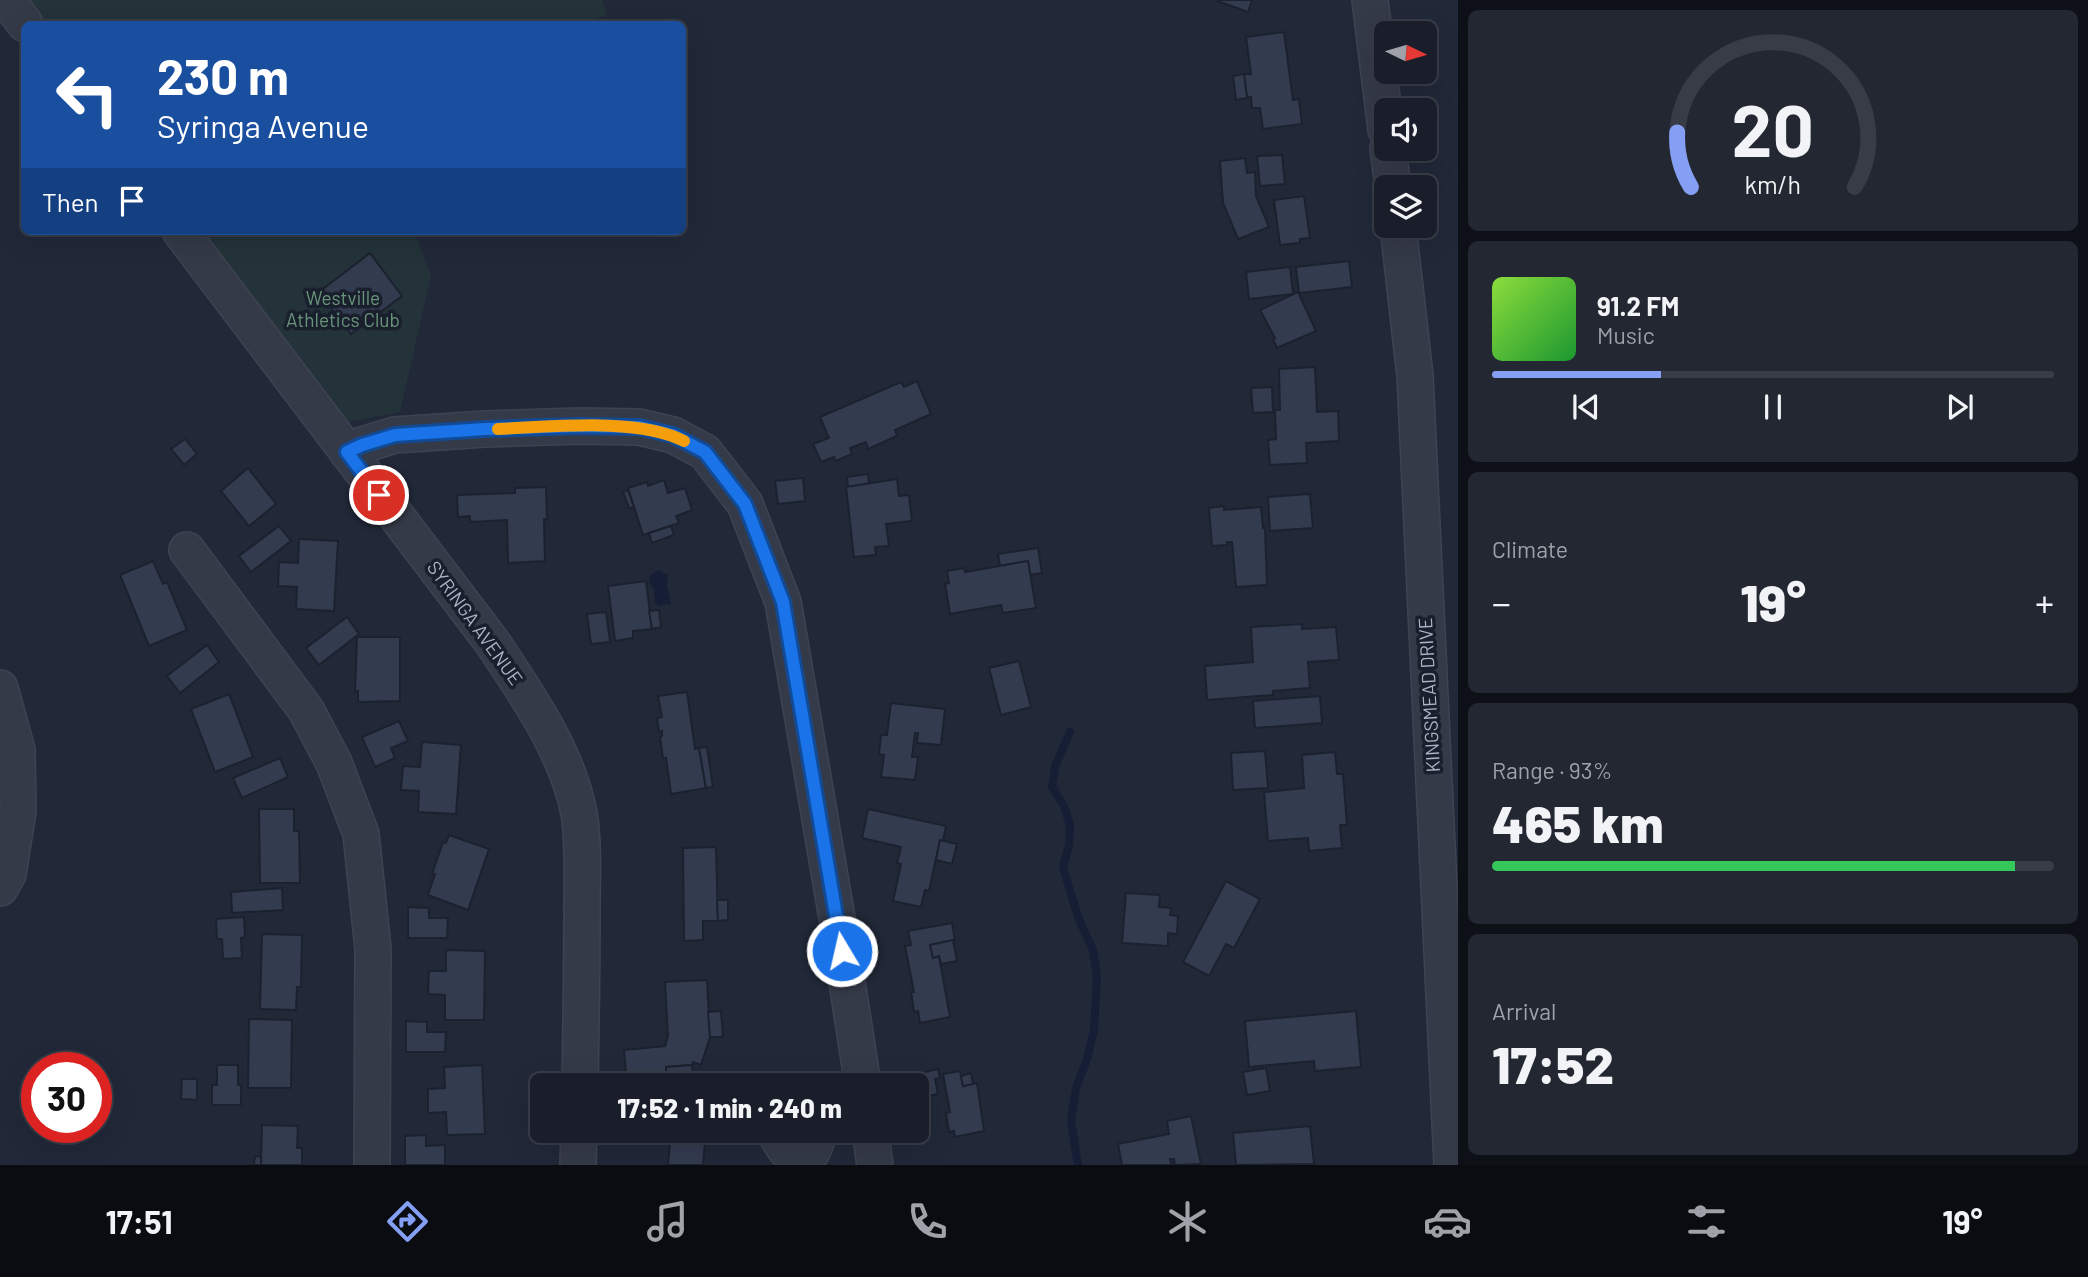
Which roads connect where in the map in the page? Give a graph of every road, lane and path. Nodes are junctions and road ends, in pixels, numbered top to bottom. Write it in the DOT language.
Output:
graph roads {
  1 [pos="7,0"];
  2 [pos="1370,0"];
  3 [pos="23,21"];
  4 [pos="1382,98"];
  5 [pos="183,235"];
  6 [pos="1399,238"];
  7 [pos="347,452"];
  8 [pos="187,550"];
  9 [pos="0,688"];
  10 [pos="1444,730"];
  11 [pos="0,888"];
  12 [pos="580,1073"];
  13 [pos="861,1073"];
  14 [pos="579,1143"];
  15 [pos="781,1143"];
  16 [pos="816,1143"];
  17 [pos="872,1143"];
  18 [pos="372,1165"];
  19 [pos="578,1165"];
  20 [pos="876,1165"];
  21 [pos="1452,1165"];
  1 -- 3 [label="street"];
  2 -- 4 [label="street"];
  5 -- 7 [label="street, SYRINGA AVENUE"];
  6 -- 10 [label="street, KINGSMEAD DRIVE"];
  7 -- 12 [label="street, SYRINGA AVENUE"];
  7 -- 13 [label="street"];
  8 -- 18 [label="street"];
  9 -- 11 [label="street"];
  10 -- 21 [label="street, KINGSMEAD DRIVE"];
  14 -- 19 [label="street"];
  15 -- 16 [label="street"];
  17 -- 20 [label="street"];
}
